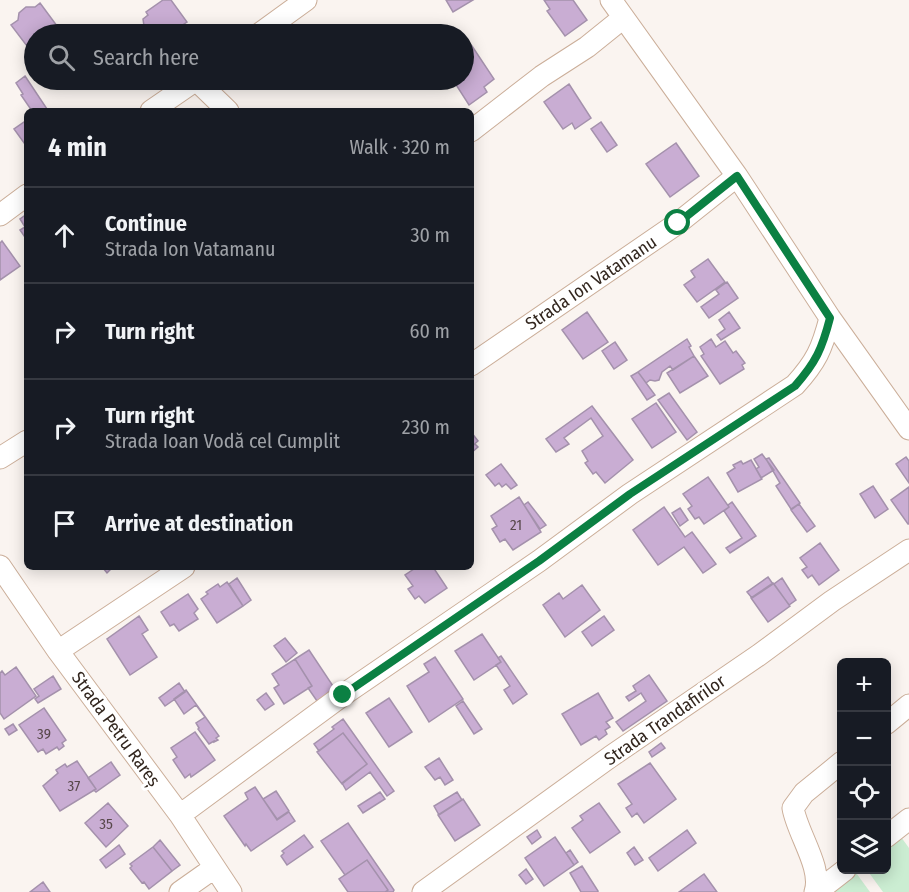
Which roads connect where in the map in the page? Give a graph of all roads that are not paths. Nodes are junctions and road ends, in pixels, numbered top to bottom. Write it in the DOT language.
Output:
graph roads {
  1 [pos="306,0"];
  2 [pos="611,0"];
  3 [pos="623,18"];
  4 [pos="273,24"];
  5 [pos="181,90"];
  6 [pos="206,90"];
  7 [pos="155,108"];
  8 [pos="225,108"];
  9 [pos="474,129"];
  10 [pos="737,176"];
  11 [pos="24,197"];
  12 [pos="0,215"];
  13 [pos="830,318"];
  14 [pos="474,363"];
  15 [pos="909,429"];
  16 [pos="24,443"];
  17 [pos="0,458"];
  18 [pos="909,550"];
  19 [pos="0,566"];
  20 [pos="180,570"];
  21 [pos="58,651"];
  22 [pos="909,705"];
  23 [pos="891,720"];
  24 [pos="837,766"];
  25 [pos="180,815"];
  26 [pos="909,819"];
  27 [pos="891,833"];
  28 [pos="214,868"];
  29 [pos="840,874"];
  30 [pos="816,891"];
  31 [pos="180,892"];
  32 [pos="231,892"];
  33 [pos="423,892"];
  1 -- 4 [label="street"];
  2 -- 3 [label="street"];
  3 -- 9 [label="street"];
  3 -- 10 [label="street"];
  5 -- 7 [label="street"];
  6 -- 8 [label="street"];
  10 -- 13 [label="street"];
  10 -- 14 [label="street, Strada Ion Vatamanu"];
  11 -- 12 [label="street"];
  13 -- 15 [label="street"];
  13 -- 25 [label="street"];
  16 -- 17 [label="street"];
  18 -- 33 [label="street, Strada Trandafirilor"];
  19 -- 21 [label="street, Strada Petru Rareș"];
  20 -- 21 [label="street"];
  21 -- 25 [label="street, Strada Petru Rareș"];
  22 -- 23 [label="street"];
  24 -- 30 [label="street"];
  25 -- 28 [label="street, Strada Petru Rareș"];
  26 -- 27 [label="street"];
  28 -- 31 [label="street"];
  28 -- 32 [label="street, Strada Petru Rareș"];
  29 -- 30 [label="street"];
}
